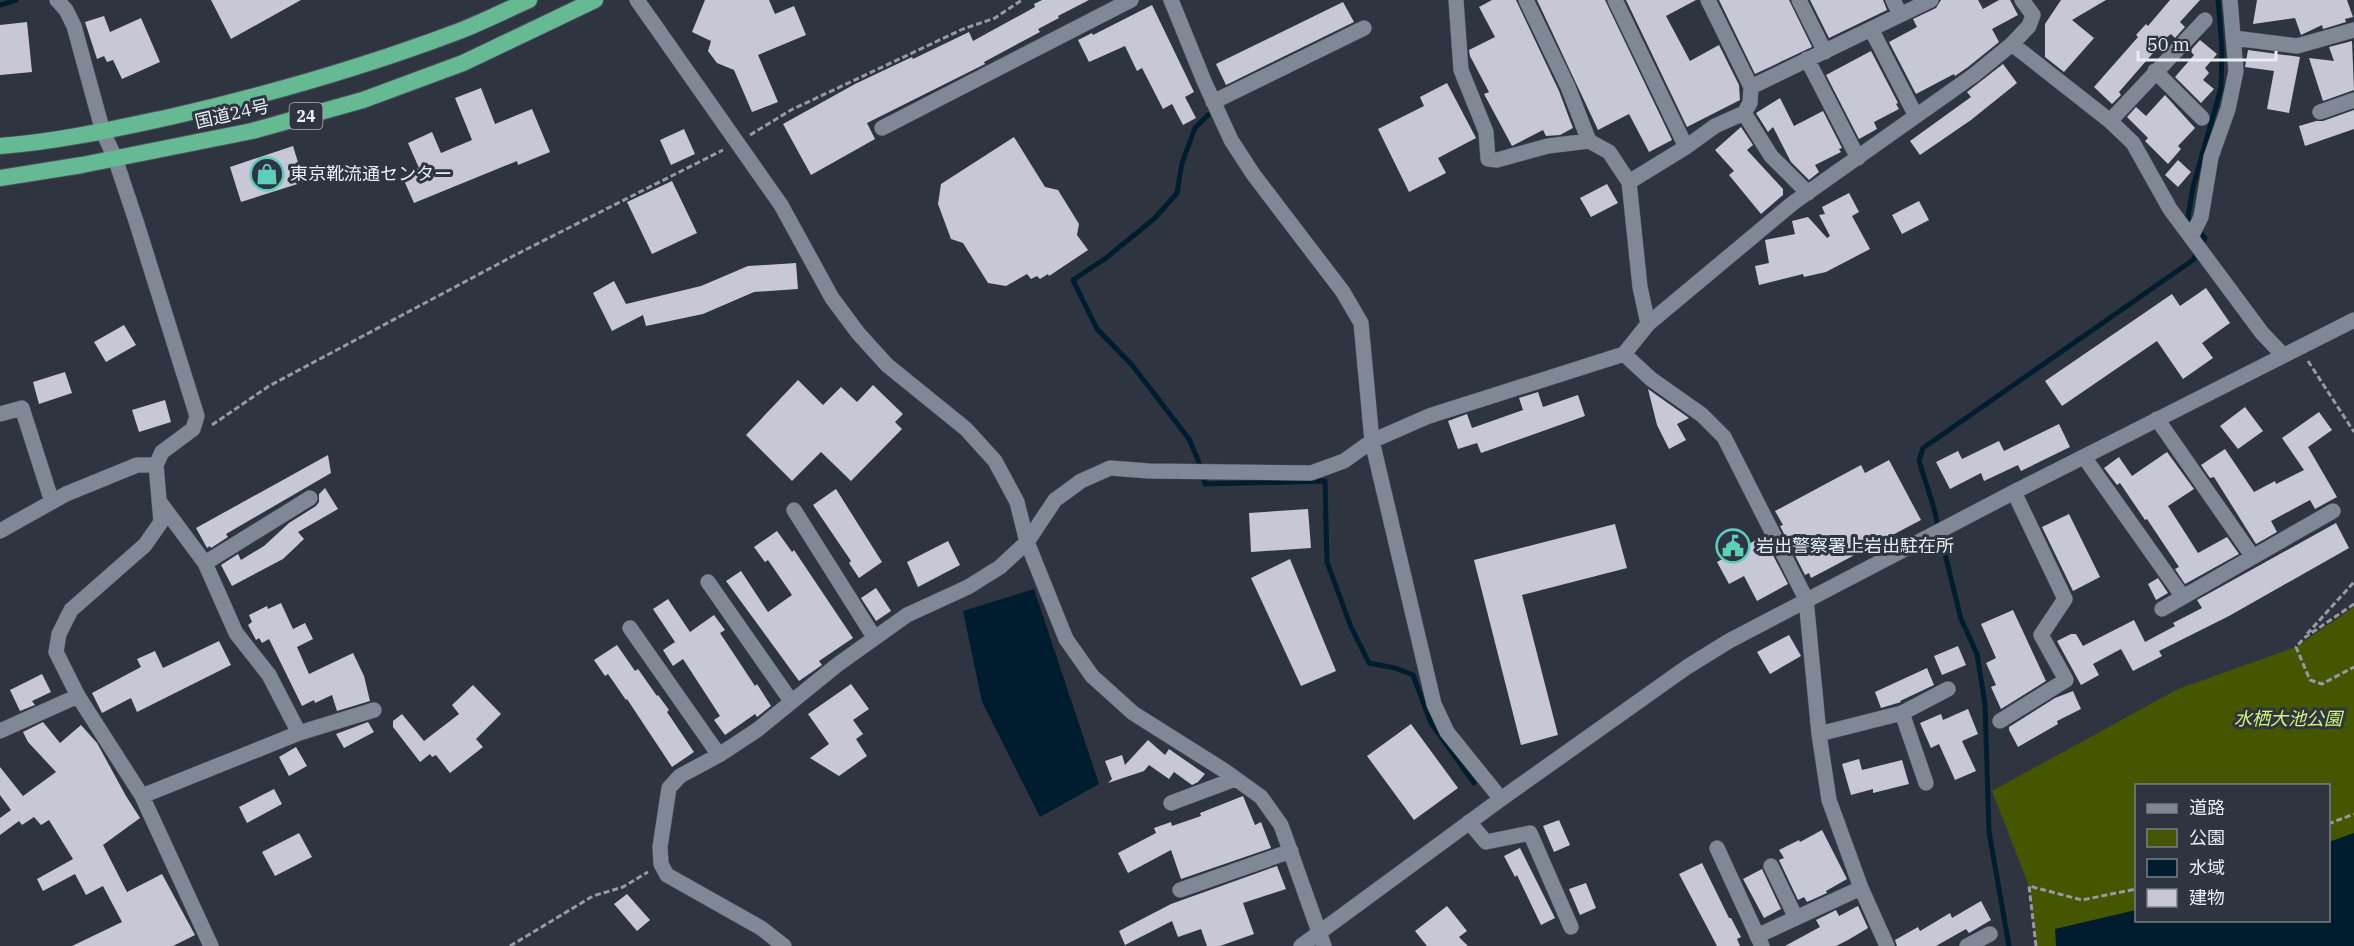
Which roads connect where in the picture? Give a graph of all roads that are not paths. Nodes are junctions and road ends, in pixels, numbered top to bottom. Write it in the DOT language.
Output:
graph roads {
  1 [pos="529,0"];
  2 [pos="595,0"];
  3 [pos="637,0"];
  4 [pos="1131,0"];
  5 [pos="1171,0"];
  6 [pos="1456,0"];
  7 [pos="1526,0"];
  8 [pos="1615,0"];
  9 [pos="1708,0"];
  10 [pos="1799,0"];
  11 [pos="1931,0"];
  12 [pos="2230,0"];
  13 [pos="2030,2"];
  14 [pos="67,4"];
  15 [pos="1896,7"];
  16 [pos="2205,20"];
  17 [pos="1364,28"];
  18 [pos="1870,29"];
  19 [pos="2354,30"];
  20 [pos="2234,38"];
  21 [pos="2012,44"];
  22 [pos="1826,52"];
  23 [pos="1807,59"];
  24 [pos="2155,71"];
  25 [pos="1751,87"];
  26 [pos="2354,100"];
  27 [pos="1213,102"];
  28 [pos="2320,112"];
  29 [pos="1744,113"];
  30 [pos="1916,116"];
  31 [pos="2202,118"];
  32 [pos="2110,121"];
  33 [pos="882,128"];
  34 [pos="103,132"];
  35 [pos="1589,141"];
  36 [pos="0,146"];
  37 [pos="1686,147"];
  38 [pos="115,158"];
  39 [pos="1858,158"];
  40 [pos="0,178"];
  41 [pos="1629,182"];
  42 [pos="1808,193"];
  43 [pos="2191,237"];
  44 [pos="2354,320"];
  45 [pos="1648,324"];
  46 [pos="1624,354"];
  47 [pos="2283,355"];
  48 [pos="0,414"];
  49 [pos="2157,419"];
  50 [pos="1372,441"];
  51 [pos="2084,457"];
  52 [pos="156,465"];
  53 [pos="2014,492"];
  54 [pos="310,498"];
  55 [pos="159,501"];
  56 [pos="52,502"];
  57 [pos="794,510"];
  58 [pos="2333,511"];
  59 [pos="0,531"];
  60 [pos="1027,542"];
  61 [pos="2253,557"];
  62 [pos="205,563"];
  63 [pos="708,582"];
  64 [pos="2183,597"];
  65 [pos="1806,599"];
  66 [pos="2162,609"];
  67 [pos="630,628"];
  68 [pos="874,637"];
  69 [pos="1948,690"];
  70 [pos="78,696"];
  71 [pos="791,701"];
  72 [pos="374,710"];
  73 [pos="1902,713"];
  74 [pos="2000,722"];
  75 [pos="0,731"];
  76 [pos="299,733"];
  77 [pos="1819,734"];
  78 [pos="719,755"];
  79 [pos="1235,779"];
  80 [pos="1926,783"];
  81 [pos="142,796"];
  82 [pos="1501,799"];
  83 [pos="1171,802"];
  84 [pos="1469,822"];
  85 [pos="1717,848"];
  86 [pos="1292,851"];
  87 [pos="1771,866"];
  88 [pos="1861,888"];
  89 [pos="1180,890"];
  90 [pos="1796,918"];
  91 [pos="1571,927"];
  92 [pos="1989,934"];
  93 [pos="1322,939"];
  94 [pos="1760,941"];
  95 [pos="211,946"];
  96 [pos="784,946"];
  97 [pos="1301,946"];
  98 [pos="1887,946"];
  99 [pos="1967,946"];
  1 -- 34 [label="highway, 国道24号 / 24"];
  2 -- 38 [label="highway, 国道24号 / 24"];
  3 -- 60 [label="street"];
  4 -- 33 [label="street"];
  5 -- 27 [label="street"];
  6 -- 35 [label="street"];
  7 -- 35 [label="street"];
  8 -- 37 [label="street"];
  9 -- 25 [label="street"];
  10 -- 22 [label="street"];
  11 -- 15 [label="street"];
  12 -- 20 [label="street"];
  13 -- 21 [label="street"];
  14 -- 34 [label="street"];
  15 -- 18 [label="street"];
  16 -- 24 [label="street"];
  17 -- 27 [label="street"];
  18 -- 22 [label="street"];
  18 -- 30 [label="street"];
  19 -- 20 [label="street"];
  20 -- 43 [label="street"];
  21 -- 30 [label="street"];
  21 -- 32 [label="street"];
  22 -- 23 [label="street"];
  23 -- 25 [label="street"];
  23 -- 39 [label="street"];
  24 -- 31 [label="street"];
  24 -- 32 [label="street"];
  25 -- 29 [label="street"];
  26 -- 28 [label="street"];
  27 -- 50 [label="street"];
  29 -- 37 [label="street"];
  29 -- 42 [label="street"];
  30 -- 39 [label="street"];
  32 -- 43 [label="street"];
  34 -- 36 [label="highway, 国道24号 / 24"];
  34 -- 38 [label="street"];
  35 -- 41 [label="street"];
  37 -- 41 [label="street"];
  38 -- 40 [label="highway, 国道24号 / 24"];
  38 -- 52 [label="street"];
  39 -- 42 [label="street"];
  41 -- 45 [label="street"];
  42 -- 45 [label="street"];
  43 -- 47 [label="street"];
  44 -- 47 [label="street"];
  45 -- 46 [label="street"];
  46 -- 50 [label="street"];
  46 -- 65 [label="street"];
  47 -- 49 [label="street"];
  48 -- 56 [label="street"];
  49 -- 51 [label="street"];
  49 -- 61 [label="street"];
  50 -- 60 [label="street"];
  50 -- 82 [label="street"];
  51 -- 53 [label="street"];
  51 -- 64 [label="street"];
  52 -- 55 [label="street"];
  52 -- 56 [label="street"];
  53 -- 65 [label="street"];
  53 -- 74 [label="street"];
  54 -- 62 [label="street"];
  55 -- 62 [label="street"];
  55 -- 70 [label="street"];
  56 -- 59 [label="street"];
  57 -- 68 [label="street"];
  58 -- 61 [label="street"];
  60 -- 68 [label="street"];
  60 -- 79 [label="street"];
  61 -- 64 [label="street"];
  62 -- 76 [label="street"];
  63 -- 71 [label="street"];
  64 -- 66 [label="street"];
  65 -- 77 [label="street"];
  65 -- 82 [label="street"];
  67 -- 78 [label="street"];
  68 -- 71 [label="street"];
  69 -- 73 [label="street"];
  70 -- 75 [label="street"];
  70 -- 81 [label="street"];
  71 -- 78 [label="street"];
  72 -- 76 [label="street"];
  73 -- 77 [label="street"];
  73 -- 80 [label="street"];
  76 -- 81 [label="street"];
  77 -- 88 [label="street"];
  78 -- 96 [label="street"];
  79 -- 83 [label="street"];
  79 -- 86 [label="street"];
  81 -- 95 [label="street"];
  82 -- 84 [label="street"];
  84 -- 91 [label="street"];
  84 -- 93 [label="street"];
  85 -- 94 [label="street"];
  86 -- 89 [label="street"];
  86 -- 93 [label="street"];
  87 -- 90 [label="street"];
  88 -- 90 [label="street"];
  88 -- 98 [label="street"];
  90 -- 94 [label="street"];
  92 -- 99 [label="street"];
  93 -- 97 [label="street"];
}
